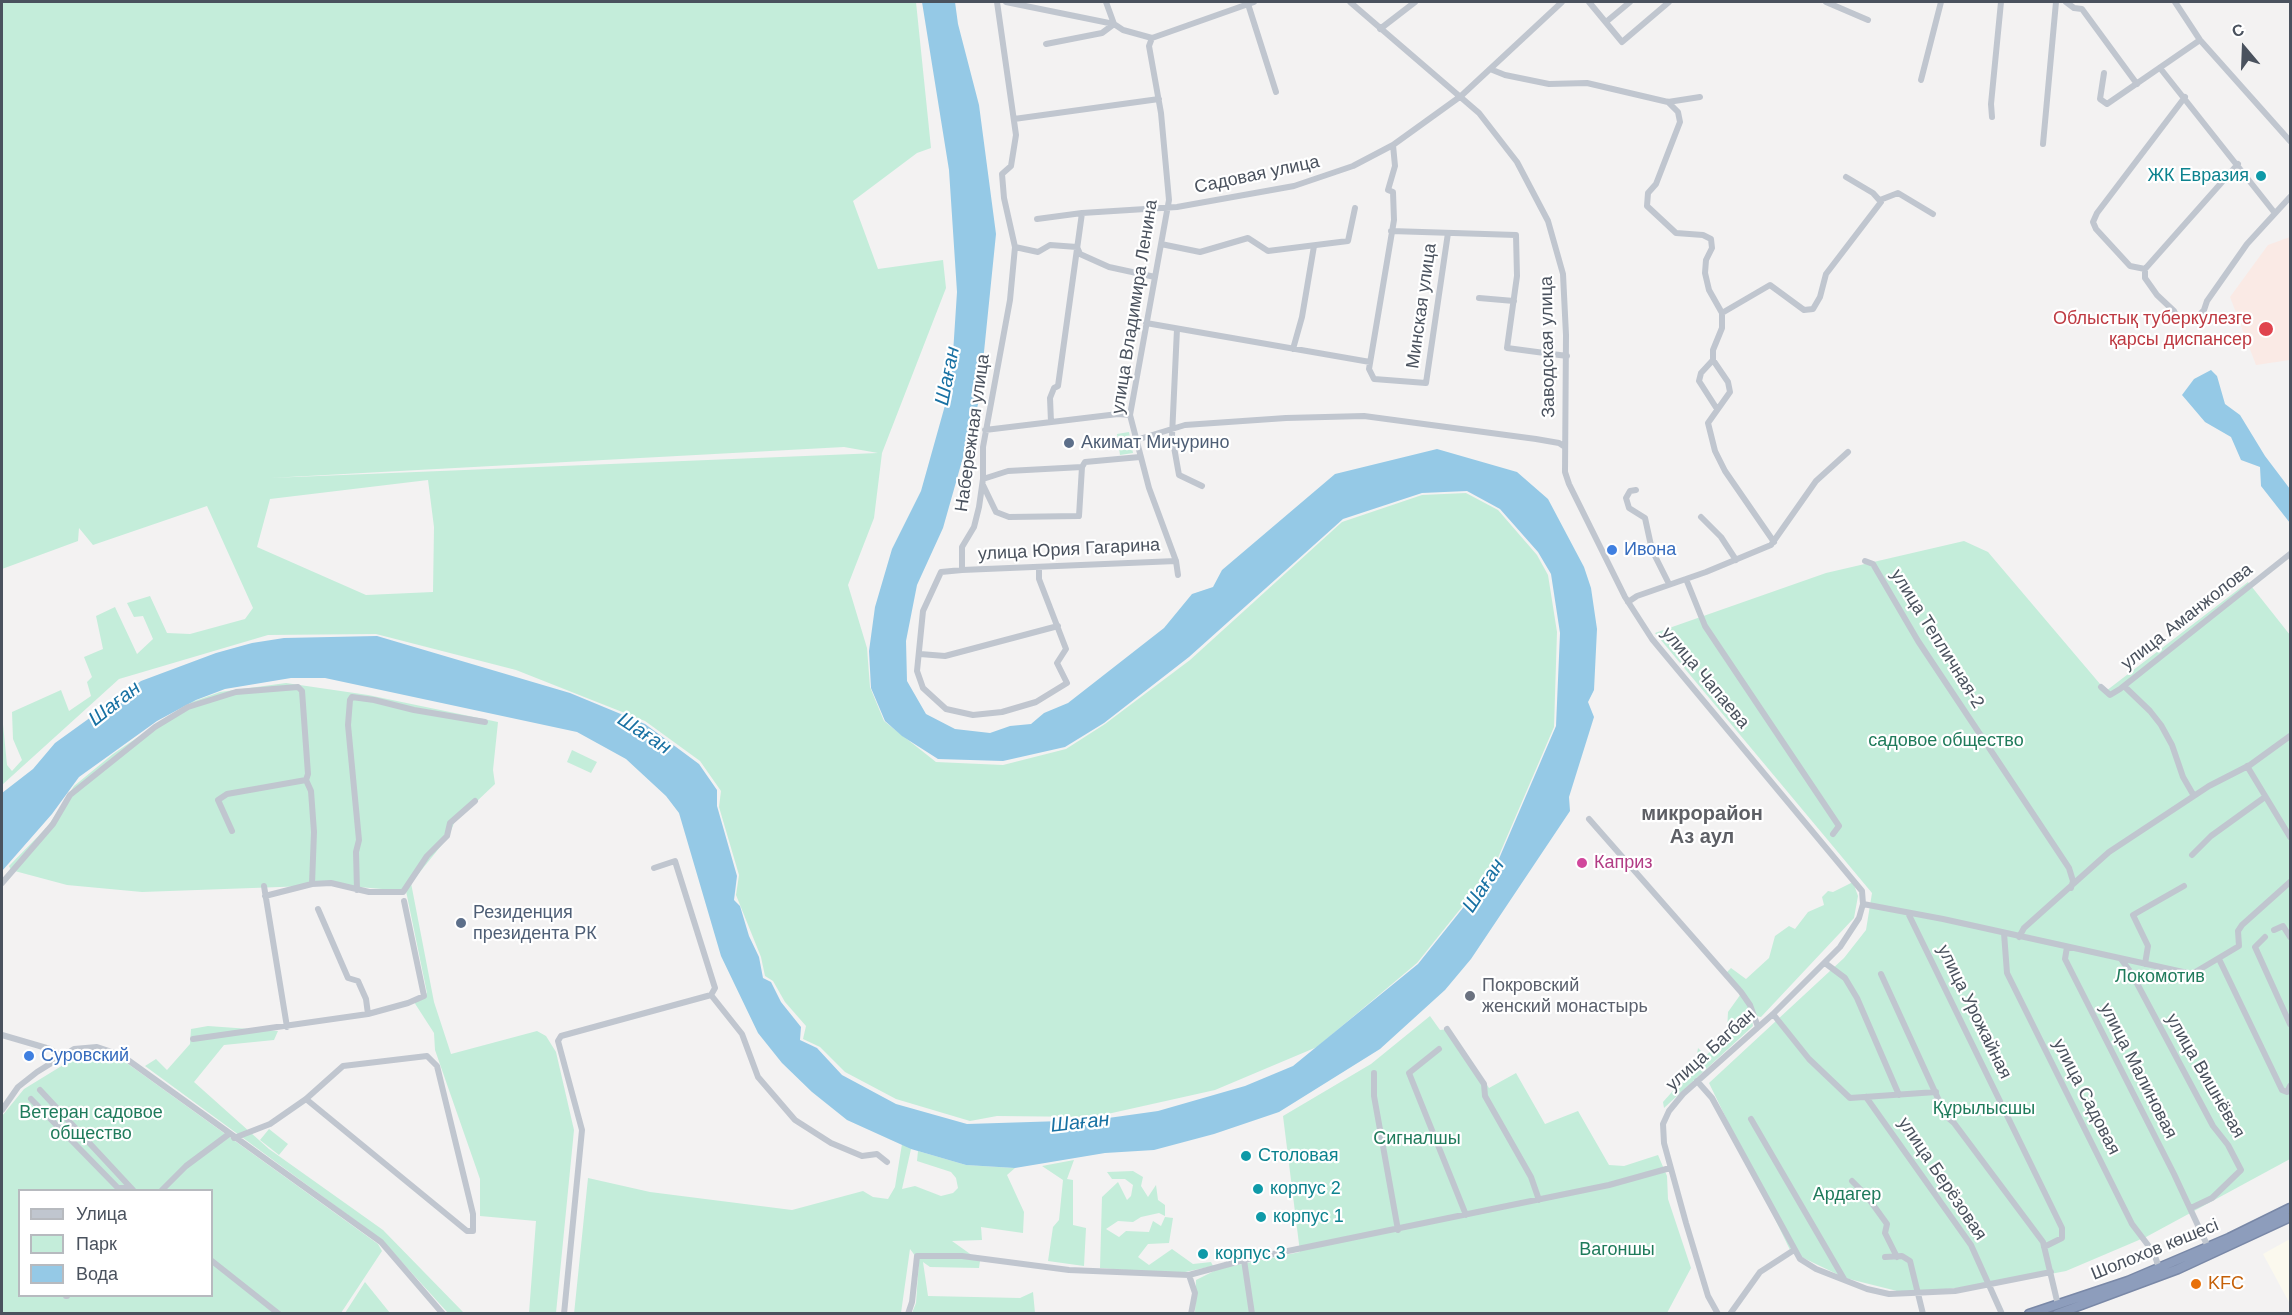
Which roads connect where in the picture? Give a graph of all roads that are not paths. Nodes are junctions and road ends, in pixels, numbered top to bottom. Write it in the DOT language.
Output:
graph roads {
  1 [pos="997,2"];
  2 [pos="1006,2"];
  3 [pos="1106,2"];
  4 [pos="1350,2"];
  5 [pos="1415,2"];
  6 [pos="1562,2"];
  7 [pos="1589,2"];
  8 [pos="1630,2"];
  9 [pos="1669,2"];
  10 [pos="1826,2"];
  11 [pos="1941,2"];
  12 [pos="2001,2"];
  13 [pos="2056,2"];
  14 [pos="2066,2"];
  15 [pos="2175,2"];
  16 [pos="1251,3"];
  17 [pos="1868,20"];
  18 [pos="1606,22"];
  19 [pos="1114,24"];
  20 [pos="1380,29"];
  21 [pos="1152,38"];
  22 [pos="2200,40"];
  23 [pos="1046,44"];
  24 [pos="2160,68"];
  25 [pos="1490,69"];
  26 [pos="2104,73"];
  27 [pos="1922,80"];
  28 [pos="2138,84"];
  29 [pos="1276,92"];
  30 [pos="1461,96"];
  31 [pos="1700,97"];
  32 [pos="2185,97"];
  33 [pos="1159,99"];
  34 [pos="1668,102"];
  35 [pos="1992,117"];
  36 [pos="1014,119"];
  37 [pos="2290,141"];
  38 [pos="2043,144"];
  39 [pos="1393,145"];
  40 [pos="2238,164"];
  41 [pos="1846,177"];
  42 [pos="2290,197"];
  43 [pos="1880,200"];
  44 [pos="1168,207"];
  45 [pos="1355,208"];
  46 [pos="2274,212"];
  47 [pos="1082,213"];
  48 [pos="1933,214"];
  49 [pos="1037,219"];
  50 [pos="1391,231"];
  51 [pos="1448,233"];
  52 [pos="1161,244"];
  53 [pos="1314,246"];
  54 [pos="1015,247"];
  55 [pos="1077,247"];
  56 [pos="2145,269"];
  57 [pos="1155,277"];
  58 [pos="1479,298"];
  59 [pos="1514,301"];
  60 [pos="1722,313"];
  61 [pos="1146,323"];
  62 [pos="1177,329"];
  63 [pos="1293,349"];
  64 [pos="1567,356"];
  65 [pos="1713,360"];
  66 [pos="1370,365"];
  67 [pos="1717,409"];
  68 [pos="1130,415"];
  69 [pos="1051,422"];
  70 [pos="1173,429"];
  71 [pos="985,430"];
  72 [pos="1136,440"];
  73 [pos="1565,447"];
  74 [pos="1848,452"];
  75 [pos="1140,457"];
  76 [pos="1082,467"];
  77 [pos="983,482"];
  78 [pos="1202,486"];
  79 [pos="1636,490"];
  80 [pos="1701,517"];
  81 [pos="1774,542"];
  82 [pos="2290,554"];
  83 [pos="1736,560"];
  84 [pos="1176,561"];
  85 [pos="1865,561"];
  86 [pos="1039,567"];
  87 [pos="962,570"];
  88 [pos="1178,575"];
  89 [pos="1686,579"];
  90 [pos="1669,585"];
  91 [pos="1628,602"];
  92 [pos="1058,626"];
  93 [pos="920,654"];
  94 [pos="2124,686"];
  95 [pos="2101,687"];
  96 [pos="485,722"];
  97 [pos="2290,736"];
  98 [pos="2247,766"];
  99 [pos="306,780"];
  100 [pos="2194,796"];
  101 [pos="2265,797"];
  102 [pos="476,801"];
  103 [pos="1589,819"];
  104 [pos="232,831"];
  105 [pos="1833,834"];
  106 [pos="2290,837"];
  107 [pos="2192,855"];
  108 [pos="654,868"];
  109 [pos="2290,882"];
  110 [pos="2,883"];
  111 [pos="312,884"];
  112 [pos="264,886"];
  113 [pos="2184,886"];
  114 [pos="2071,888"];
  115 [pos="357,890"];
  116 [pos="265,896"];
  117 [pos="404,901"];
  118 [pos="1863,904"];
  119 [pos="318,909"];
  120 [pos="1908,913"];
  121 [pos="2274,930"];
  122 [pos="2004,933"];
  123 [pos="2019,937"];
  124 [pos="2265,937"];
  125 [pos="2290,937"];
  126 [pos="2067,947"];
  127 [pos="2121,959"];
  128 [pos="2219,959"];
  129 [pos="1825,963"];
  130 [pos="2145,964"];
  131 [pos="1881,974"];
  132 [pos="711,995"];
  133 [pos="368,1014"];
  134 [pos="1773,1014"];
  135 [pos="2290,1024"];
  136 [pos="287,1027"];
  137 [pos="1758,1027"];
  138 [pos="1447,1029"];
  139 [pos="2,1035"];
  140 [pos="193,1039"];
  141 [pos="1438,1049"];
  142 [pos="61,1056"];
  143 [pos="1374,1073"];
  144 [pos="1698,1081"];
  145 [pos="2290,1086"];
  146 [pos="40,1090"];
  147 [pos="1936,1092"];
  148 [pos="1899,1095"];
  149 [pos="1866,1097"];
  150 [pos="31,1099"];
  151 [pos="306,1099"];
  152 [pos="2,1110"];
  153 [pos="1751,1119"];
  154 [pos="232,1136"];
  155 [pos="887,1162"];
  156 [pos="1670,1168"];
  157 [pos="1852,1181"];
  158 [pos="132,1189"];
  159 [pos="164,1189"];
  160 [pos="1539,1200"];
  161 [pos="2191,1208"];
  162 [pos="2290,1208"];
  163 [pos="1466,1215"];
  164 [pos="2290,1217"];
  165 [pos="1398,1230"];
  166 [pos="2044,1247"];
  167 [pos="2208,1247"];
  168 [pos="1794,1250"];
  169 [pos="1885,1257"];
  170 [pos="1897,1257"];
  171 [pos="1244,1260"];
  172 [pos="213,1262"];
  173 [pos="2160,1268"];
  174 [pos="2051,1272"];
  175 [pos="1189,1275"];
  176 [pos="1845,1280"];
  177 [pos="1988,1286"];
  178 [pos="1918,1294"];
  179 [pos="2058,1309"];
  180 [pos="279,1314"];
  181 [pos="444,1314"];
  182 [pos="564,1314"];
  183 [pos="908,1314"];
  184 [pos="1191,1314"];
  185 [pos="1252,1314"];
  186 [pos="1718,1314"];
  187 [pos="1730,1314"];
  188 [pos="1923,1314"];
  189 [pos="2002,1314"];
  190 [pos="2029,1314"];
  1 -- 36 [label="street, Набережная улица"];
  2 -- 19 [label="street"];
  3 -- 19 [label="street"];
  4 -- 20 [label="street, Заводская улица"];
  5 -- 20 [label="street"];
  6 -- 25 [label="street, Садовая улица"];
  7 -- 18 [label="street"];
  8 -- 18 [label="street"];
  9 -- 18 [label="street"];
  10 -- 17 [label="street"];
  11 -- 27 [label="street"];
  12 -- 35 [label="street"];
  13 -- 38 [label="street"];
  14 -- 28 [label="street"];
  15 -- 22 [label="street"];
  16 -- 21 [label="street"];
  16 -- 29 [label="street"];
  19 -- 21 [label="street"];
  19 -- 23 [label="street"];
  20 -- 30 [label="street, Заводская улица"];
  21 -- 33 [label="street, улица Владимира Ленина"];
  22 -- 24 [label="street"];
  22 -- 37 [label="street"];
  24 -- 28 [label="street"];
  24 -- 32 [label="street"];
  25 -- 30 [label="street, Садовая улица"];
  25 -- 34 [label="street"];
  26 -- 28 [label="street"];
  30 -- 39 [label="street, Садовая улица"];
  30 -- 64 [label="street, Заводская улица"];
  31 -- 34 [label="street"];
  32 -- 40 [label="street"];
  32 -- 56 [label="street"];
  33 -- 36 [label="street"];
  33 -- 44 [label="street, улица Владимира Ленина"];
  34 -- 60 [label="street"];
  36 -- 54 [label="street, Набережная улица"];
  39 -- 44 [label="street, Садовая улица"];
  39 -- 50 [label="street"];
  40 -- 46 [label="street"];
  40 -- 56 [label="street"];
  41 -- 43 [label="street"];
  42 -- 46 [label="street"];
  43 -- 48 [label="street"];
  43 -- 60 [label="street"];
  44 -- 47 [label="street, Садовая улица"];
  44 -- 52 [label="street, улица Владимира Ленина"];
  45 -- 53 [label="street"];
  46 -- 56 [label="street"];
  47 -- 49 [label="street, Садовая улица"];
  47 -- 55 [label="street"];
  50 -- 51 [label="street"];
  50 -- 66 [label="street"];
  51 -- 59 [label="street"];
  51 -- 66 [label="street, Минская улица"];
  52 -- 53 [label="street"];
  52 -- 57 [label="street, улица Владимира Ленина"];
  53 -- 63 [label="street"];
  54 -- 55 [label="street"];
  54 -- 71 [label="street, Набережная улица"];
  55 -- 57 [label="street"];
  55 -- 69 [label="street"];
  57 -- 61 [label="street, улица Владимира Ленина"];
  58 -- 59 [label="street"];
  59 -- 64 [label="street"];
  60 -- 65 [label="street"];
  61 -- 62 [label="street"];
  61 -- 68 [label="street, улица Владимира Ленина"];
  62 -- 63 [label="street"];
  62 -- 70 [label="street"];
  63 -- 66 [label="street"];
  64 -- 73 [label="street, Заводская улица"];
  65 -- 67 [label="street"];
  65 -- 67 [label="street"];
  67 -- 81 [label="street"];
  68 -- 69 [label="street"];
  68 -- 72 [label="street, улица Владимира Ленина"];
  69 -- 71 [label="street"];
  70 -- 72 [label="street"];
  70 -- 73 [label="street"];
  70 -- 78 [label="street"];
  71 -- 77 [label="street, Набережная улица"];
  72 -- 75 [label="street, улица Владимира Ленина"];
  73 -- 91 [label="street, улица Чапаева"];
  74 -- 81 [label="street"];
  75 -- 76 [label="street"];
  75 -- 84 [label="street, улица Владимира Ленина"];
  76 -- 77 [label="street"];
  76 -- 77 [label="street"];
  77 -- 87 [label="street, Набережная улица"];
  79 -- 90 [label="street"];
  80 -- 83 [label="street"];
  81 -- 83 [label="street"];
  82 -- 94 [label="street, улица Аманжолова"];
  83 -- 89 [label="street"];
  84 -- 86 [label="street, улица Юрия Гагарина"];
  84 -- 88 [label="street, улица Владимира Ленина"];
  85 -- 114 [label="street, улица Тепличная-2"];
  86 -- 87 [label="street, улица Юрия Гагарина"];
  86 -- 92 [label="street"];
  87 -- 93 [label="street"];
  89 -- 90 [label="street"];
  89 -- 105 [label="street"];
  90 -- 91 [label="street"];
  91 -- 118 [label="street, улица Чапаева"];
  92 -- 93 [label="street"];
  92 -- 93 [label="street"];
  94 -- 95 [label="street, улица Аманжолова"];
  94 -- 100 [label="street"];
  96 -- 115 [label="street"];
  97 -- 98 [label="street"];
  98 -- 100 [label="street"];
  98 -- 101 [label="street"];
  99 -- 104 [label="street"];
  99 -- 110 [label="street"];
  99 -- 111 [label="street"];
  100 -- 114 [label="street"];
  101 -- 106 [label="street"];
  101 -- 107 [label="street"];
  102 -- 115 [label="street"];
  103 -- 137 [label="street"];
  108 -- 132 [label="street"];
  109 -- 128 [label="street"];
  111 -- 115 [label="street"];
  111 -- 116 [label="street"];
  112 -- 116 [label="street"];
  113 -- 130 [label="street"];
  114 -- 123 [label="street"];
  116 -- 136 [label="street"];
  117 -- 133 [label="street"];
  118 -- 120 [label="street"];
  118 -- 129 [label="street, улица Багбан"];
  119 -- 133 [label="street"];
  120 -- 122 [label="street"];
  120 -- 166 [label="street, улица Урожайная"];
  121 -- 125 [label="street"];
  122 -- 123 [label="street"];
  122 -- 173 [label="street, улица Садовая"];
  123 -- 126 [label="street"];
  124 -- 135 [label="street"];
  126 -- 127 [label="street"];
  126 -- 161 [label="street, улица Малиновая"];
  127 -- 130 [label="street"];
  127 -- 161 [label="street, улица Вишнёвая"];
  128 -- 130 [label="street"];
  128 -- 145 [label="street"];
  129 -- 134 [label="street, улица Багбан"];
  129 -- 148 [label="street"];
  131 -- 147 [label="street"];
  132 -- 155 [label="street"];
  132 -- 182 [label="street"];
  133 -- 136 [label="street"];
  134 -- 137 [label="street, улица Багбан"];
  134 -- 149 [label="street"];
  136 -- 140 [label="street"];
  137 -- 144 [label="street, улица Багбан"];
  138 -- 160 [label="street"];
  139 -- 142 [label="street"];
  141 -- 163 [label="street"];
  142 -- 152 [label="street"];
  142 -- 154 [label="street"];
  143 -- 165 [label="street"];
  144 -- 156 [label="street, улица Багбан"];
  144 -- 168 [label="street"];
  146 -- 158 [label="street"];
  147 -- 148 [label="street"];
  147 -- 166 [label="street"];
  148 -- 149 [label="street"];
  149 -- 177 [label="street, улица Берёзовая"];
  150 -- 158 [label="street"];
  151 -- 151 [label="street"];
  151 -- 154 [label="street"];
  153 -- 176 [label="street"];
  154 -- 159 [label="street"];
  154 -- 181 [label="street"];
  156 -- 160 [label="street"];
  156 -- 186 [label="street, улица Багбан"];
  157 -- 170 [label="street"];
  160 -- 163 [label="street"];
  161 -- 167 [label="street, улица Малиновая"];
  162 -- 167 [label="highway, Шолохов көшесі"];
  163 -- 165 [label="street"];
  164 -- 179 [label="highway, Шолохов көшесі"];
  165 -- 171 [label="street"];
  166 -- 174 [label="street"];
  167 -- 173 [label="highway, Шолохов көшесі"];
  168 -- 176 [label="street"];
  168 -- 187 [label="street"];
  169 -- 170 [label="street"];
  170 -- 178 [label="street"];
  171 -- 175 [label="street"];
  171 -- 185 [label="street"];
  172 -- 180 [label="street"];
  173 -- 179 [label="highway, Шолохов көшесі"];
  174 -- 177 [label="street"];
  174 -- 179 [label="street"];
  175 -- 183 [label="street"];
  175 -- 184 [label="street"];
  176 -- 178 [label="street"];
  177 -- 178 [label="street"];
  177 -- 189 [label="street, улица Берёзовая"];
  178 -- 188 [label="street"];
  179 -- 190 [label="highway, Шолохов көшесі"];
}
